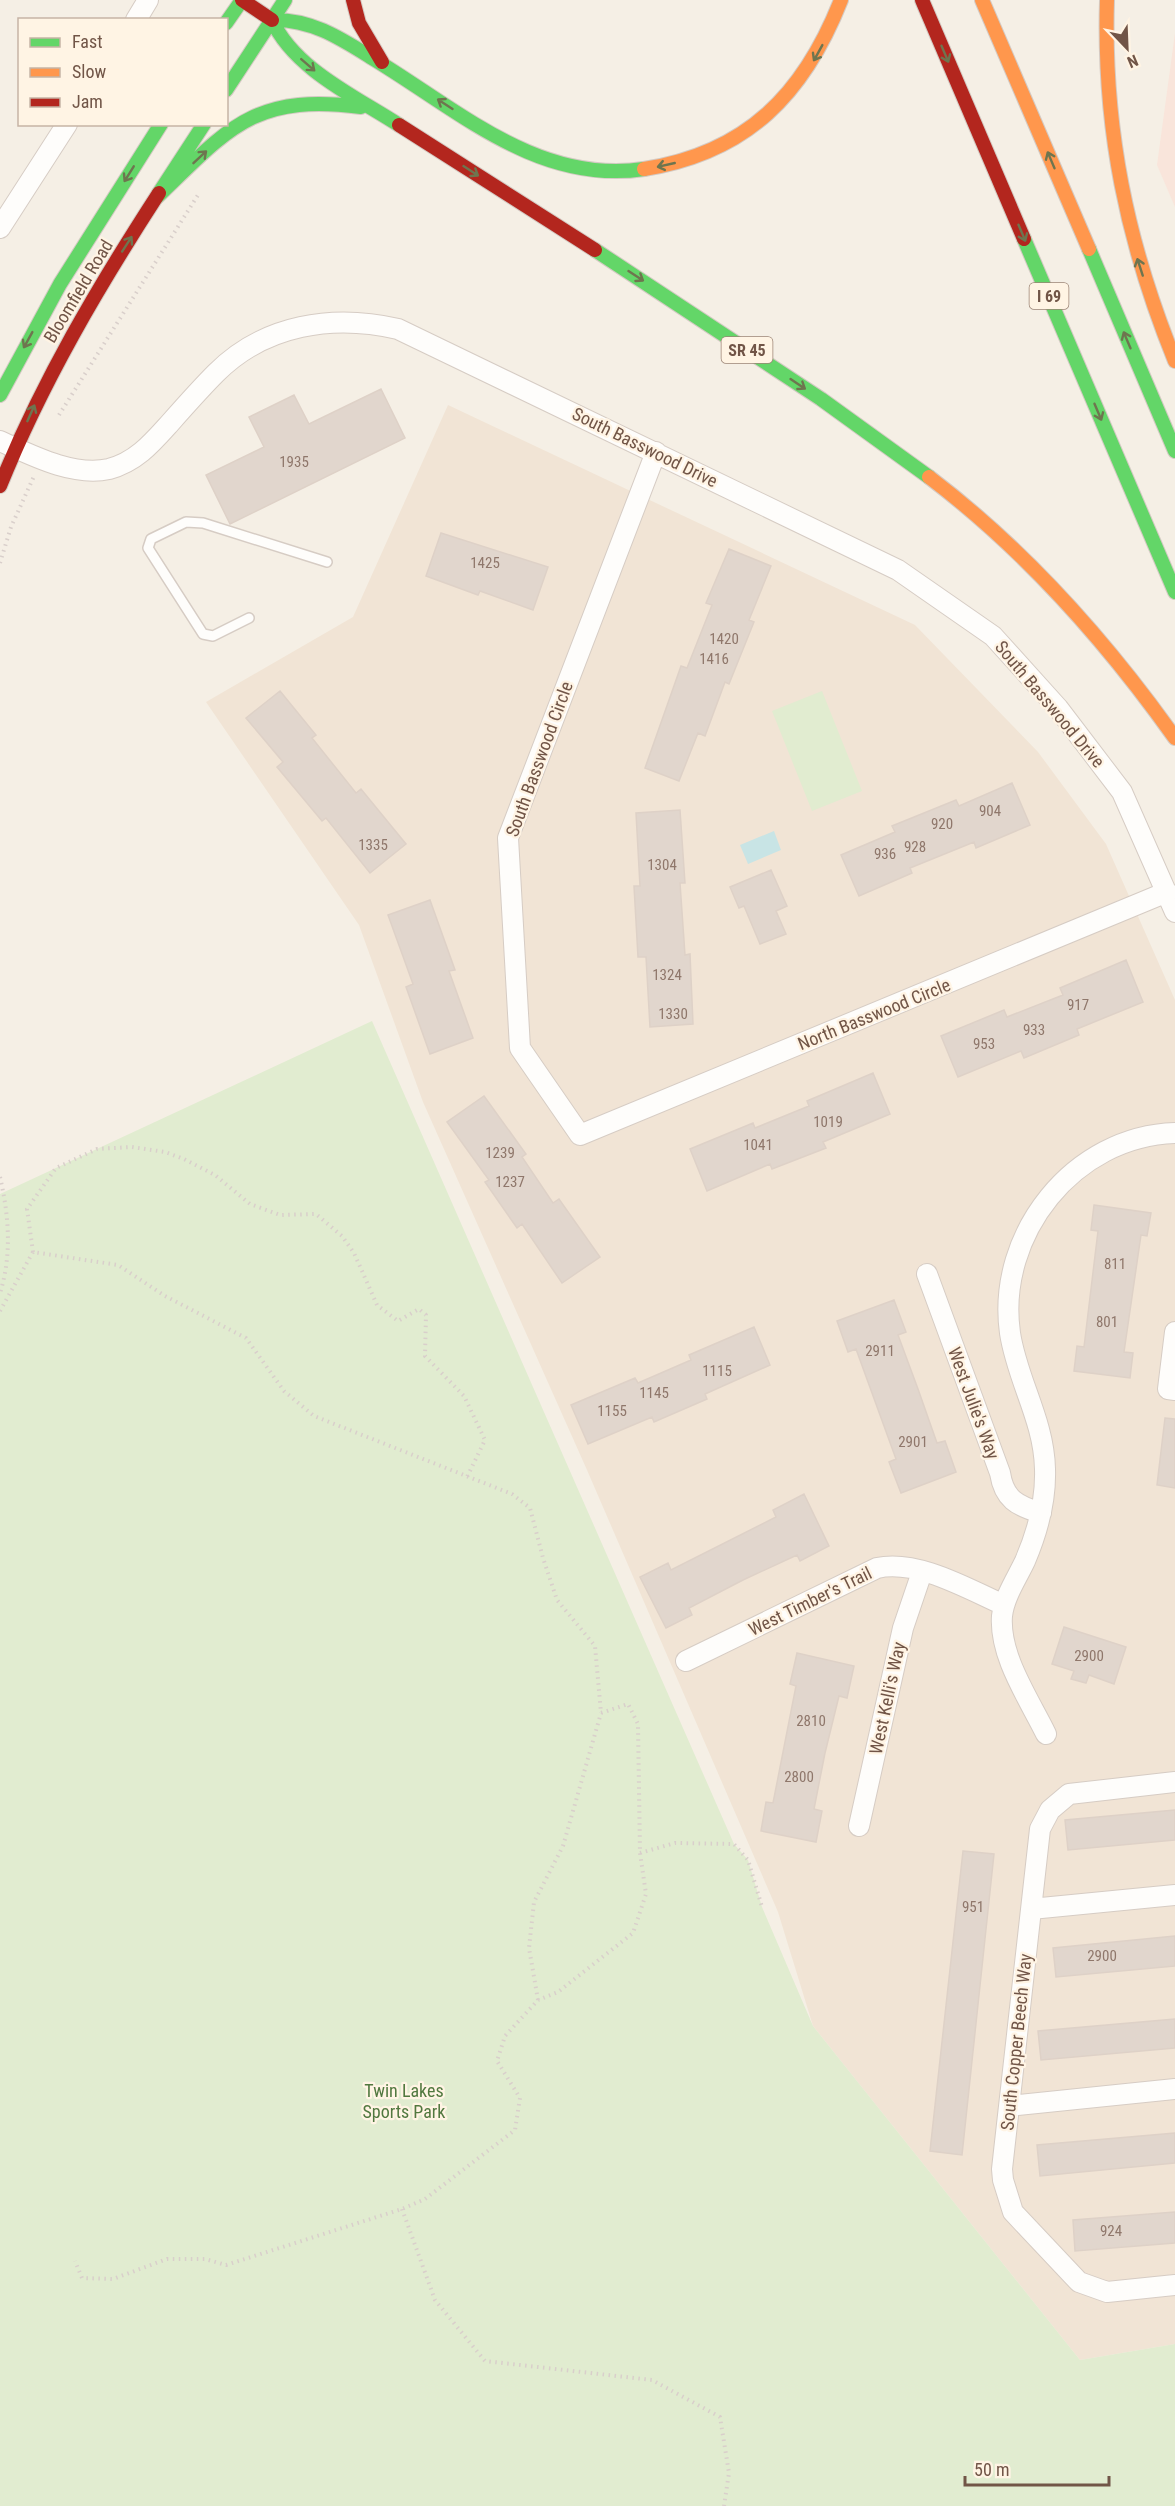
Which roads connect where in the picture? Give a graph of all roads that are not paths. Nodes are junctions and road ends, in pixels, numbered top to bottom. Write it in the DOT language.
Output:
graph roads {
  1 [pos="148,0"];
  2 [pos="242,0"];
  3 [pos="285,0"];
  4 [pos="353,0"];
  5 [pos="841,0"];
  6 [pos="922,0"];
  7 [pos="982,0"];
  8 [pos="1107,0"];
  9 [pos="137,18"];
  10 [pos="228,20"];
  11 [pos="272,20"];
  12 [pos="382,64"];
  13 [pos="228,87"];
  14 [pos="375,109"];
  15 [pos="66,126"];
  16 [pos="160,126"];
  17 [pos="203,126"];
  18 [pos="157,197"];
  19 [pos="0,228"];
  20 [pos="1175,361"];
  21 [pos="0,394"];
  22 [pos="8,444"];
  23 [pos="1175,451"];
  24 [pos="656,452"];
  25 [pos="0,486"];
  26 [pos="327,561"];
  27 [pos="1175,592"];
  28 [pos="249,618"];
  29 [pos="1175,738"];
  30 [pos="1167,892"];
  31 [pos="1175,912"];
  32 [pos="1175,1133"];
  33 [pos="580,1135"];
  34 [pos="927,1274"];
  35 [pos="1175,1332"];
  36 [pos="1175,1390"];
  37 [pos="1041,1514"];
  38 [pos="922,1572"];
  39 [pos="1004,1605"];
  40 [pos="686,1661"];
  41 [pos="1046,1734"];
  42 [pos="1175,1782"];
  43 [pos="860,1826"];
  44 [pos="1175,1895"];
  45 [pos="1031,1910"];
  46 [pos="1175,2089"];
  47 [pos="1009,2106"];
  48 [pos="1175,2285"];
  1 -- 9 [label="street"];
  2 -- 10 [label="main road"];
  2 -- 11 [label="main road, SR 45"];
  3 -- 11 [label="main road"];
  4 -- 12 [label="main road"];
  5 -- 12 [label="main road, one-way"];
  6 -- 27 [label="main road, I 69, one-way"];
  23 -- 7 [label="main road, one-way"];
  20 -- 8 [label="main road, one-way"];
  11 -- 12 [label="main road"];
  11 -- 13 [label="main road"];
  11 -- 14 [label="main road, SR 45, one-way"];
  18 -- 14 [label="main road, one-way"];
  14 -- 29 [label="main road, SR 45, one-way"];
  15 -- 19 [label="street"];
  16 -- 21 [label="main road, Bloomfield Road, one-way"];
  17 -- 18 [label="main road, Bloomfield Road"];
  22 -- 18 [label="main road, Bloomfield Road, one-way"];
  22 -- 24 [label="street, South Basswood Drive"];
  22 -- 25 [label="main road, Bloomfield Road"];
  24 -- 30 [label="street, South Basswood Drive"];
  24 -- 33 [label="street, South Basswood Circle"];
  26 -- 28 [label="lane"];
  30 -- 31 [label="street, South Basswood Drive"];
  30 -- 33 [label="street, North Basswood Circle"];
  32 -- 37 [label="street"];
  34 -- 37 [label="street, West Julie's Way"];
  35 -- 36 [label="street"];
  37 -- 39 [label="street"];
  38 -- 39 [label="street, West Timber's Trail"];
  38 -- 40 [label="street, West Timber's Trail"];
  38 -- 43 [label="street, West Kelli's Way"];
  39 -- 41 [label="street"];
  42 -- 45 [label="street, South Copper Beech Way"];
  44 -- 45 [label="street"];
  45 -- 47 [label="street, South Copper Beech Way"];
  46 -- 47 [label="street"];
  47 -- 48 [label="street, South Copper Beech Way"];
}
